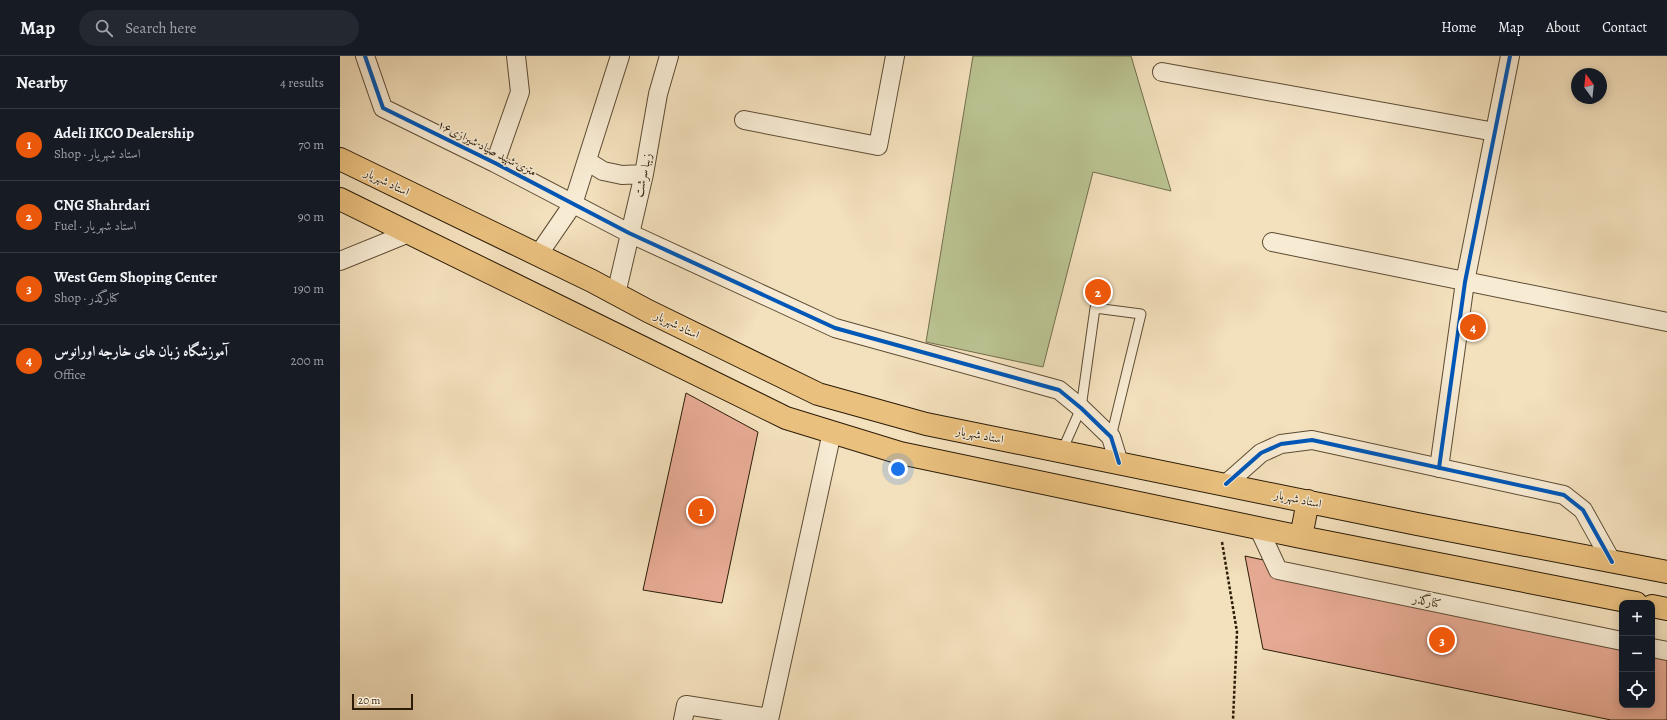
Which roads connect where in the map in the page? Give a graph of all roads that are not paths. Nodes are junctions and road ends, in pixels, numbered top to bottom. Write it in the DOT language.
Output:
graph roads {
  1 [pos="365,56"];
  2 [pos="516,56"];
  3 [pos="620,56"];
  4 [pos="669,56"];
  5 [pos="894,56"];
  6 [pos="1510,56"];
  7 [pos="1162,72"];
  8 [pos="744,120"];
  9 [pos="1495,132"];
  10 [pos="340,159"];
  11 [pos="587,161"];
  12 [pos="495,163"];
  13 [pos="644,174"];
  14 [pos="340,199"];
  15 [pos="573,204"];
  16 [pos="409,233"];
  17 [pos="629,233"];
  18 [pos="1272,242"];
  19 [pos="538,254"];
  20 [pos="340,261"];
  21 [pos="1465,282"];
  22 [pos="616,294"];
  23 [pos="1667,322"];
  24 [pos="1081,408"];
  25 [pos="832,432"];
  26 [pos="1111,437"];
  27 [pos="1061,451"];
  28 [pos="1119,463"];
  29 [pos="1440,468"];
  30 [pos="1226,484"];
  31 [pos="1308,501"];
  32 [pos="1258,527"];
  33 [pos="1301,537"];
  34 [pos="1612,562"];
  35 [pos="1667,572"];
  36 [pos="1621,600"];
  37 [pos="1655,607"];
  38 [pos="1667,609"];
  39 [pos="1619,640"];
  40 [pos="1655,649"];
  41 [pos="1667,651"];
  42 [pos="769,719"];
  43 [pos="683,720"];
  1 -- 12 [label="street, ۱۶متری شهید صیاد شیرازی"];
  2 -- 12 [label="street"];
  3 -- 11 [label="street"];
  4 -- 13 [label="street, زیبا سرشت"];
  5 -- 8 [label="street"];
  6 -- 9 [label="street"];
  7 -- 9 [label="street"];
  9 -- 21 [label="street"];
  10 -- 19 [label="main road, استاد شهریار"];
  11 -- 13 [label="street"];
  11 -- 15 [label="street"];
  12 -- 15 [label="street, ۱۶متری شهید صیاد شیرازی"];
  13 -- 17 [label="street, زیبا سرشت"];
  14 -- 16 [label="main road"];
  15 -- 17 [label="street, ۱۶متری شهید صیاد شیرازی"];
  15 -- 19 [label="street"];
  16 -- 20 [label="street"];
  16 -- 25 [label="main road"];
  17 -- 22 [label="street, زیبا سرشت"];
  17 -- 24 [label="street, ۱۶متری شهید صیاد شیرازی"];
  18 -- 21 [label="street"];
  19 -- 22 [label="main road, استاد شهریار"];
  21 -- 23 [label="street"];
  21 -- 29 [label="street"];
  22 -- 27 [label="main road, استاد شهریار"];
  24 -- 26 [label="street, ۱۶متری شهید صیاد شیرازی"];
  24 -- 26 [label="lane"];
  24 -- 27 [label="lane"];
  25 -- 32 [label="main road"];
  25 -- 42 [label="street"];
  26 -- 28 [label="street"];
  27 -- 28 [label="main road, استاد شهریار"];
  28 -- 30 [label="main road, استاد شهریار"];
  29 -- 30 [label="street"];
  29 -- 34 [label="street"];
  30 -- 31 [label="main road, استاد شهریار"];
  31 -- 33 [label="main road"];
  31 -- 34 [label="main road, استاد شهریار"];
  32 -- 33 [label="main road"];
  32 -- 39 [label="street, کنارگذر"];
  33 -- 36 [label="main road"];
  34 -- 35 [label="main road, استاد شهریار"];
  37 -- 38 [label="main road"];
  40 -- 41 [label="street"];
  42 -- 43 [label="street"];
}
